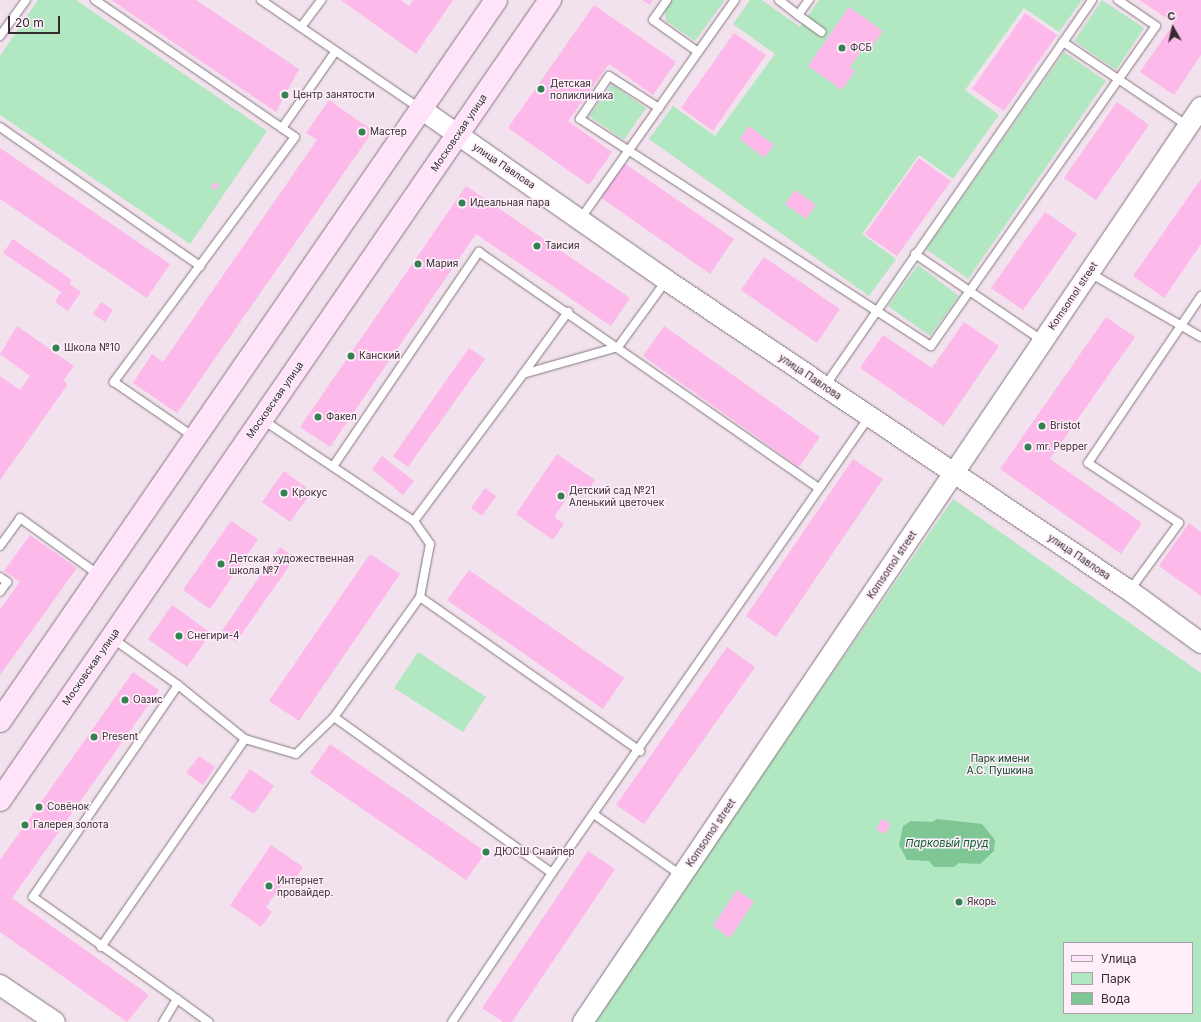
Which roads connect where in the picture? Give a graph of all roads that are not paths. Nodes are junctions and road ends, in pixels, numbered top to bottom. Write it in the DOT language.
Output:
graph roads {
  1 [pos="26,0"];
  2 [pos="95,0"];
  3 [pos="261,0"];
  4 [pos="321,0"];
  5 [pos="496,0"];
  6 [pos="550,0"];
  7 [pos="667,0"];
  8 [pos="735,0"];
  9 [pos="779,0"];
  10 [pos="809,0"];
  11 [pos="1092,0"];
  12 [pos="1118,0"];
  13 [pos="798,15"];
  14 [pos="301,27"];
  15 [pos="821,32"];
  16 [pos="0,36"];
  17 [pos="1063,42"];
  18 [pos="335,52"];
  19 [pos="698,52"];
  20 [pos="1117,78"];
  21 [pos="1201,107"];
  22 [pos="659,108"];
  23 [pos="421,109"];
  24 [pos="0,126"];
  25 [pos="1188,126"];
  26 [pos="282,128"];
  27 [pos="458,134"];
  28 [pos="629,150"];
  29 [pos="581,218"];
  30 [pos="915,254"];
  31 [pos="200,266"];
  32 [pos="1089,273"];
  33 [pos="666,280"];
  34 [pos="969,290"];
  35 [pos="1201,296"];
  36 [pos="876,309"];
  37 [pos="568,312"];
  38 [pos="1181,325"];
  39 [pos="1201,337"];
  40 [pos="1043,341"];
  41 [pos="618,347"];
  42 [pos="523,374"];
  43 [pos="825,387"];
  44 [pos="869,417"];
  45 [pos="262,419"];
  46 [pos="194,437"];
  47 [pos="334,465"];
  48 [pos="953,474"];
  49 [pos="817,487"];
  50 [pos="414,521"];
  51 [pos="0,546"];
  52 [pos="100,575"];
  53 [pos="0,577"];
  54 [pos="1130,591"];
  55 [pos="0,592"];
  56 [pos="420,597"];
  57 [pos="112,638"];
  58 [pos="1201,643"];
  59 [pos="178,685"];
  60 [pos="334,717"];
  61 [pos="0,721"];
  62 [pos="245,739"];
  63 [pos="640,751"];
  64 [pos="0,800"];
  65 [pos="595,815"];
  66 [pos="552,873"];
  67 [pos="682,876"];
  68 [pos="101,947"];
  69 [pos="0,985"];
  70 [pos="177,999"];
  71 [pos="55,1022"];
  72 [pos="163,1022"];
  73 [pos="209,1022"];
  74 [pos="452,1022"];
  75 [pos="583,1022"];
  1 -- 16 [label="lane"];
  2 -- 26 [label="lane"];
  3 -- 14 [label="lane"];
  4 -- 14 [label="lane"];
  5 -- 23 [label="main road"];
  6 -- 27 [label="main road, Московская улица"];
  7 -- 19 [label="lane"];
  8 -- 19 [label="lane"];
  9 -- 13 [label="lane"];
  10 -- 13 [label="lane"];
  11 -- 17 [label="lane"];
  12 -- 20 [label="lane"];
  13 -- 15 [label="lane"];
  14 -- 23 [label="lane"];
  17 -- 20 [label="lane"];
  17 -- 30 [label="lane"];
  18 -- 26 [label="lane"];
  19 -- 22 [label="lane"];
  20 -- 25 [label="lane"];
  20 -- 34 [label="lane"];
  21 -- 25 [label="street, Komsomol street"];
  22 -- 28 [label="lane"];
  22 -- 28 [label="lane"];
  23 -- 27 [label="street, улица Павлова"];
  23 -- 46 [label="main road"];
  24 -- 31 [label="lane"];
  25 -- 32 [label="street, Komsomol street"];
  26 -- 31 [label="lane"];
  27 -- 29 [label="street, улица Павлова"];
  27 -- 45 [label="main road, Московская улица"];
  28 -- 29 [label="lane"];
  28 -- 36 [label="lane"];
  29 -- 33 [label="street, улица Павлова"];
  30 -- 34 [label="lane"];
  30 -- 36 [label="lane"];
  31 -- 46 [label="lane"];
  32 -- 38 [label="lane"];
  32 -- 40 [label="street, Komsomol street"];
  33 -- 41 [label="lane"];
  33 -- 43 [label="street, улица Павлова"];
  34 -- 36 [label="lane"];
  34 -- 40 [label="lane"];
  35 -- 38 [label="lane"];
  36 -- 43 [label="lane"];
  37 -- 41 [label="lane"];
  37 -- 42 [label="lane"];
  37 -- 47 [label="lane"];
  38 -- 39 [label="lane"];
  38 -- 54 [label="lane"];
  40 -- 48 [label="street, Komsomol street"];
  41 -- 42 [label="lane"];
  41 -- 49 [label="lane"];
  42 -- 50 [label="lane"];
  43 -- 44 [label="street, улица Павлова"];
  44 -- 48 [label="street, улица Павлова"];
  44 -- 49 [label="lane"];
  45 -- 47 [label="lane"];
  45 -- 57 [label="main road, Московская улица"];
  46 -- 52 [label="main road"];
  47 -- 50 [label="lane"];
  48 -- 54 [label="street, улица Павлова"];
  48 -- 67 [label="street, Komsomol street"];
  49 -- 63 [label="lane"];
  50 -- 56 [label="lane"];
  51 -- 52 [label="lane"];
  52 -- 61 [label="main road"];
  53 -- 55 [label="lane"];
  54 -- 58 [label="street, улица Павлова"];
  56 -- 60 [label="lane"];
  56 -- 63 [label="lane"];
  57 -- 59 [label="lane"];
  57 -- 64 [label="main road, Московская улица"];
  59 -- 62 [label="lane"];
  59 -- 68 [label="lane"];
  60 -- 62 [label="lane"];
  60 -- 66 [label="lane"];
  62 -- 68 [label="lane"];
  63 -- 65 [label="lane"];
  65 -- 66 [label="lane"];
  65 -- 67 [label="lane"];
  66 -- 74 [label="lane"];
  67 -- 75 [label="street, Komsomol street"];
  68 -- 70 [label="lane"];
  69 -- 71 [label="street"];
  70 -- 72 [label="lane"];
  70 -- 73 [label="lane"];
}
